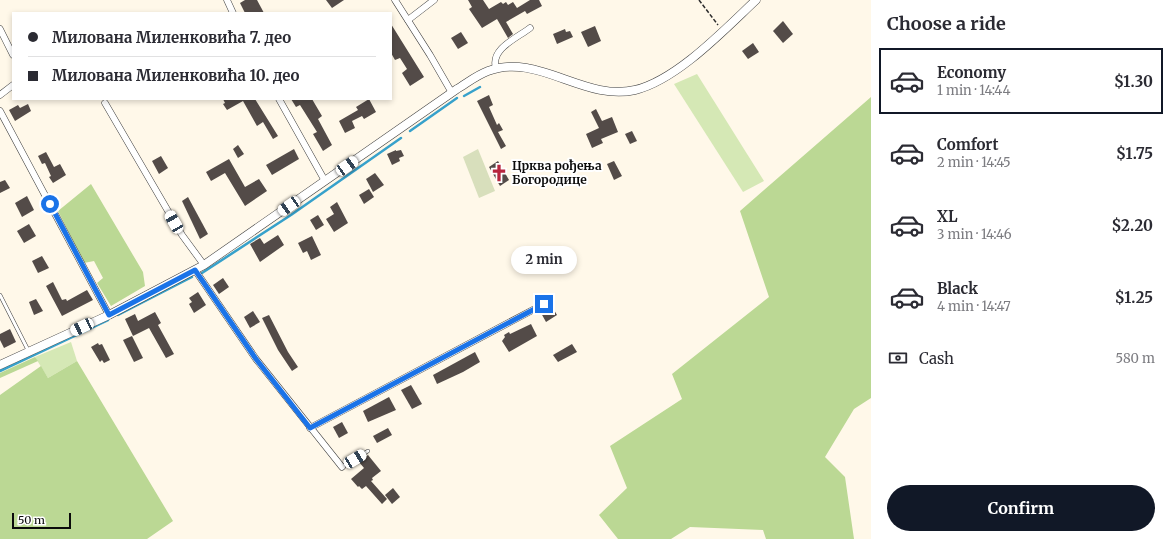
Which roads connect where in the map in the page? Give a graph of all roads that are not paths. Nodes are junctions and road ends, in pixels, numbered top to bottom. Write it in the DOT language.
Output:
graph roads {
  1 [pos="227,0"];
  2 [pos="394,0"];
  3 [pos="434,0"];
  4 [pos="756,0"];
  5 [pos="233,12"];
  6 [pos="408,20"];
  7 [pos="530,28"];
  8 [pos="0,29"];
  9 [pos="12,53"];
  10 [pos="496,68"];
  11 [pos="12,86"];
  12 [pos="452,93"];
  13 [pos="0,94"];
  14 [pos="280,100"];
  15 [pos="106,103"];
  16 [pos="0,111"];
  17 [pos="325,181"];
  18 [pos="204,265"];
  19 [pos="195,270"];
  20 [pos="0,295"];
  21 [pos="544,304"];
  22 [pos="109,315"];
  23 [pos="29,352"];
  24 [pos="0,365"];
  25 [pos="310,428"];
  26 [pos="368,451"];
  27 [pos="342,467"];
  1 -- 5 [label="street"];
  2 -- 6 [label="street"];
  3 -- 6 [label="street"];
  4 -- 10 [label="street"];
  6 -- 12 [label="street"];
  7 -- 10 [label="street"];
  8 -- 9 [label="street"];
  10 -- 12 [label="street"];
  11 -- 13 [label="street"];
  12 -- 17 [label="street"];
  14 -- 17 [label="street"];
  15 -- 18 [label="street"];
  16 -- 22 [label="street"];
  17 -- 18 [label="street"];
  18 -- 19 [label="street"];
  19 -- 22 [label="street"];
  19 -- 25 [label="street"];
  20 -- 23 [label="lane"];
  21 -- 25 [label="street"];
  22 -- 23 [label="street"];
  23 -- 24 [label="street"];
  25 -- 27 [label="street"];
  26 -- 27 [label="lane"];
}
